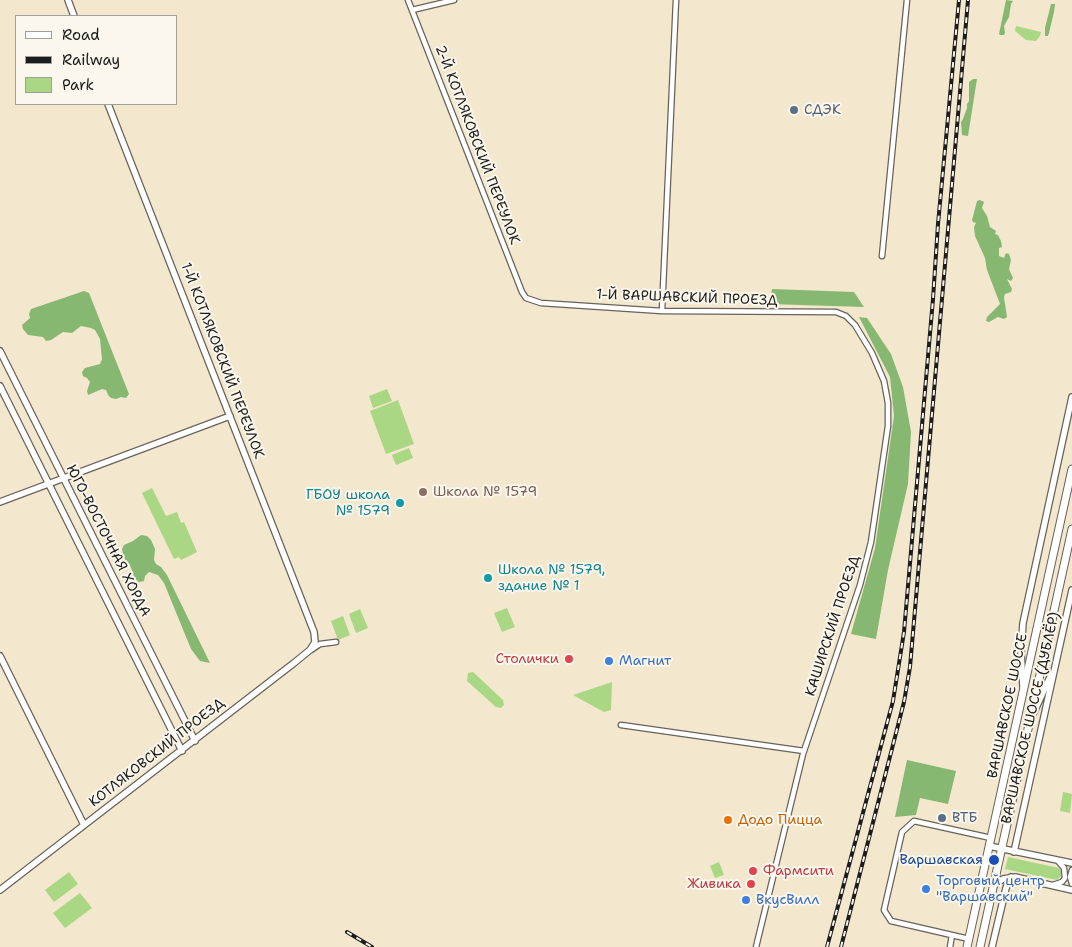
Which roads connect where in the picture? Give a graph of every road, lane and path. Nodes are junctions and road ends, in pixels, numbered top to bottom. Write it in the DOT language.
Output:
graph roads {
  1 [pos="68,0"];
  2 [pos="408,0"];
  3 [pos="454,0"];
  4 [pos="676,0"];
  5 [pos="907,0"];
  6 [pos="412,10"];
  7 [pos="74,15"];
  8 [pos="108,105"];
  9 [pos="882,256"];
  10 [pos="526,298"];
  11 [pos="662,312"];
  12 [pos="846,316"];
  13 [pos="0,351"];
  14 [pos="0,386"];
  15 [pos="1072,397"];
  16 [pos="230,416"];
  17 [pos="1072,469"];
  18 [pos="63,478"];
  19 [pos="48,484"];
  20 [pos="0,502"];
  21 [pos="1072,529"];
  22 [pos="1072,590"];
  23 [pos="316,636"];
  24 [pos="336,642"];
  25 [pos="325,643"];
  26 [pos="310,650"];
  27 [pos="0,656"];
  28 [pos="1056,664"];
  29 [pos="1024,691"];
  30 [pos="1030,721"];
  31 [pos="621,725"];
  32 [pos="195,741"];
  33 [pos="182,751"];
  34 [pos="804,751"];
  35 [pos="84,825"];
  36 [pos="991,838"];
  37 [pos="989,846"];
  38 [pos="1002,849"];
  39 [pos="1014,852"];
  40 [pos="1056,860"];
  41 [pos="1072,863"];
  42 [pos="1072,870"];
  43 [pos="1011,877"];
  44 [pos="1072,884"];
  45 [pos="1052,885"];
  46 [pos="994,886"];
  47 [pos="0,890"];
  48 [pos="1072,890"];
  49 [pos="952,935"];
  50 [pos="969,938"];
  51 [pos="756,947"];
  52 [pos="950,947"];
  53 [pos="967,947"];
  54 [pos="980,947"];
  55 [pos="992,947"];
  1 -- 7 [label="street"];
  2 -- 6 [label="street, 2-Й КОТЛЯКОВСКИЙ ПЕРЕУЛОК"];
  3 -- 6 [label="street"];
  4 -- 11 [label="street"];
  5 -- 9 [label="street"];
  6 -- 10 [label="street, 2-Й КОТЛЯКОВСКИЙ ПЕРЕУЛОК"];
  8 -- 16 [label="street, 1-Й КОТЛЯКОВСКИЙ ПЕРЕУЛОК"];
  10 -- 11 [label="street, 1-Й ВАРШАВСКИЙ ПРОЕЗД"];
  11 -- 12 [label="street, 1-Й ВАРШАВСКИЙ ПРОЕЗД"];
  12 -- 34 [label="street, КАШИРСКИЙ ПРОЕЗД"];
  13 -- 18 [label="street, ЮГО-ВОСТОЧНАЯ ХОРДА"];
  14 -- 19 [label="street, ЮГО-ВОСТОЧНАЯ ХОРДА"];
  15 -- 29 [label="street, ВАРШАВСКОЕ ШОССЕ (ДУБЛЁР)"];
  16 -- 18 [label="street"];
  16 -- 23 [label="street, 1-Й КОТЛЯКОВСКИЙ ПЕРЕУЛОК"];
  17 -- 29 [label="main road, ВАРШАВСКОЕ ШОССЕ"];
  18 -- 19 [label="street"];
  18 -- 32 [label="street, ЮГО-ВОСТОЧНАЯ ХОРДА"];
  19 -- 20 [label="street"];
  19 -- 33 [label="street, ЮГО-ВОСТОЧНАЯ ХОРДА"];
  21 -- 30 [label="main road, ВАРШАВСКОЕ ШОССЕ"];
  22 -- 28 [label="street, ВАРШАВСКОЕ ШОССЕ (ДУБЛЁР)"];
  23 -- 25 [label="street"];
  23 -- 26 [label="street, КОТЛЯКОВСКИЙ ПРОЕЗД"];
  24 -- 25 [label="street"];
  25 -- 26 [label="street"];
  26 -- 32 [label="street, КОТЛЯКОВСКИЙ ПРОЕЗД"];
  27 -- 35 [label="street"];
  28 -- 30 [label="street"];
  28 -- 39 [label="street, ВАРШАВСКОЕ ШОССЕ (ДУБЛЁР)"];
  29 -- 36 [label="main road, ВАРШАВСКОЕ ШОССЕ"];
  30 -- 38 [label="main road, ВАРШАВСКОЕ ШОССЕ"];
  31 -- 34 [label="street"];
  32 -- 33 [label="street, КОТЛЯКОВСКИЙ ПРОЕЗД"];
  33 -- 35 [label="street, КОТЛЯКОВСКИЙ ПРОЕЗД"];
  34 -- 51 [label="street, КАШИРСКИЙ ПРОЕЗД"];
  35 -- 47 [label="street, КОТЛЯКОВСКИЙ ПРОЕЗД"];
  36 -- 37 [label="main road, ВАРШАВСКОЕ ШОССЕ"];
  36 -- 49 [label="street"];
  37 -- 38 [label="street"];
  37 -- 50 [label="main road, ВАРШАВСКОЕ ШОССЕ"];
  38 -- 39 [label="street"];
  38 -- 46 [label="main road, ВАРШАВСКОЕ ШОССЕ"];
  39 -- 40 [label="street"];
  40 -- 41 [label="street"];
  40 -- 45 [label="street"];
  42 -- 44 [label="street"];
  43 -- 45 [label="street"];
  43 -- 46 [label="street"];
  43 -- 55 [label="street"];
  45 -- 48 [label="street"];
  46 -- 54 [label="main road, ВАРШАВСКОЕ ШОССЕ"];
  49 -- 50 [label="street"];
  49 -- 52 [label="street"];
  50 -- 53 [label="main road, ВАРШАВСКОЕ ШОССЕ"];
}
